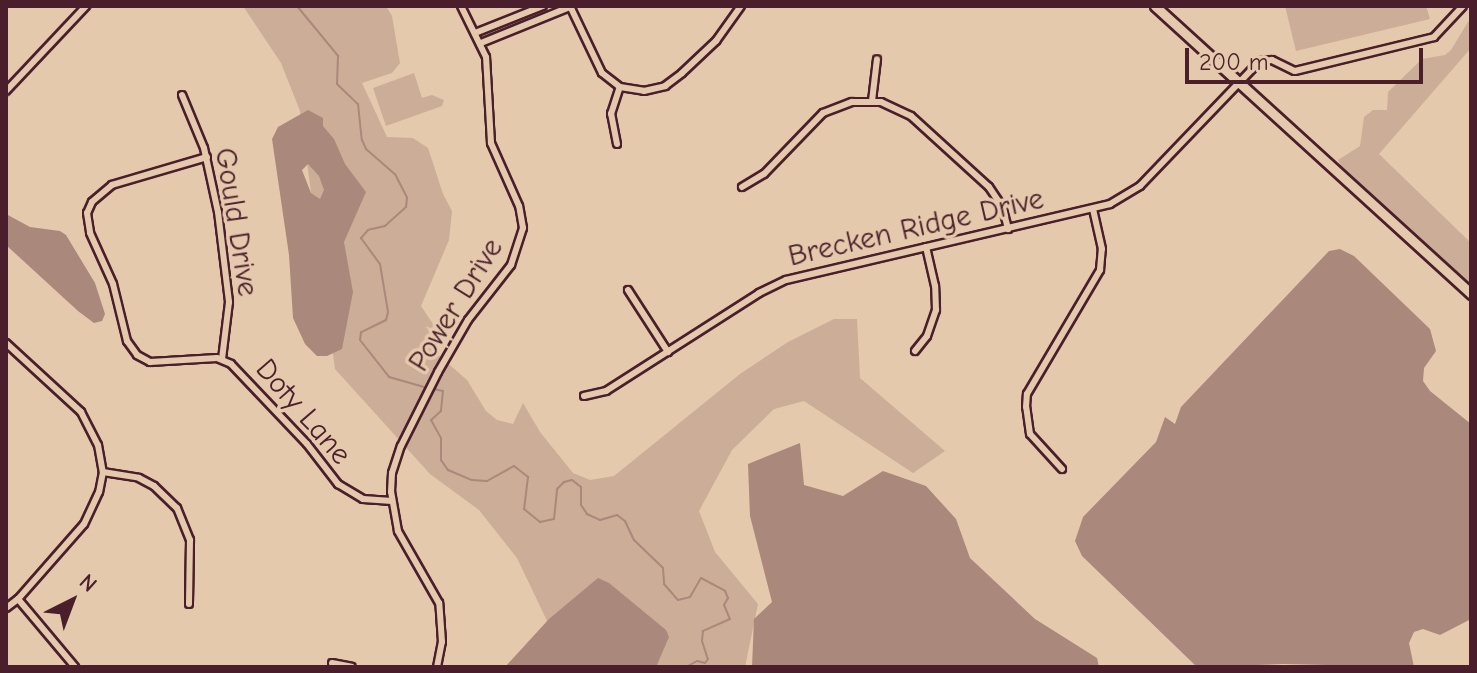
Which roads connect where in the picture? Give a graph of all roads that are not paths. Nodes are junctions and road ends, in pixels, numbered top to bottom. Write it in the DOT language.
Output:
graph roads {
  1 [pos="86,6"];
  2 [pos="461,6"];
  3 [pos="543,6"];
  4 [pos="571,6"];
  5 [pos="741,6"];
  6 [pos="1155,6"];
  7 [pos="1463,6"];
  8 [pos="475,33"];
  9 [pos="481,43"];
  10 [pos="877,59"];
  11 [pos="1237,81"];
  12 [pos="620,87"];
  13 [pos="6,91"];
  14 [pos="182,95"];
  15 [pos="872,101"];
  16 [pos="617,144"];
  17 [pos="207,157"];
  18 [pos="742,187"];
  19 [pos="1093,209"];
  20 [pos="1008,229"];
  21 [pos="926,247"];
  22 [pos="628,290"];
  23 [pos="1471,294"];
  24 [pos="6,343"];
  25 [pos="915,351"];
  26 [pos="668,352"];
  27 [pos="222,359"];
  28 [pos="584,396"];
  29 [pos="1062,469"];
  30 [pos="103,472"];
  31 [pos="392,501"];
  32 [pos="18,599"];
  33 [pos="189,604"];
  34 [pos="6,608"];
  35 [pos="332,663"];
  36 [pos="75,667"];
  37 [pos="352,667"];
  38 [pos="437,667"];
  1 -- 13 [label="street"];
  2 -- 8 [label="street, Power Drive"];
  3 -- 8 [label="street"];
  4 -- 9 [label="street"];
  4 -- 12 [label="street"];
  5 -- 12 [label="street"];
  6 -- 11 [label="street"];
  7 -- 11 [label="street, Brecken Ridge Drive"];
  8 -- 9 [label="street, Power Drive"];
  9 -- 31 [label="street, Power Drive"];
  10 -- 15 [label="street"];
  11 -- 19 [label="street, Brecken Ridge Drive"];
  11 -- 23 [label="street"];
  12 -- 16 [label="street"];
  14 -- 17 [label="street, Gould Drive"];
  15 -- 18 [label="street"];
  15 -- 20 [label="street"];
  17 -- 27 [label="street, Gould Drive"];
  17 -- 27 [label="street, Doty Lane"];
  19 -- 20 [label="street, Brecken Ridge Drive"];
  19 -- 29 [label="street"];
  20 -- 21 [label="street, Brecken Ridge Drive"];
  21 -- 25 [label="street"];
  21 -- 26 [label="street, Brecken Ridge Drive"];
  22 -- 26 [label="street"];
  24 -- 30 [label="street"];
  26 -- 28 [label="street, Brecken Ridge Drive"];
  27 -- 31 [label="street, Doty Lane"];
  30 -- 32 [label="street"];
  30 -- 33 [label="street"];
  31 -- 38 [label="street, Power Drive"];
  32 -- 34 [label="street"];
  32 -- 36 [label="street"];
  35 -- 37 [label="street"];
}
